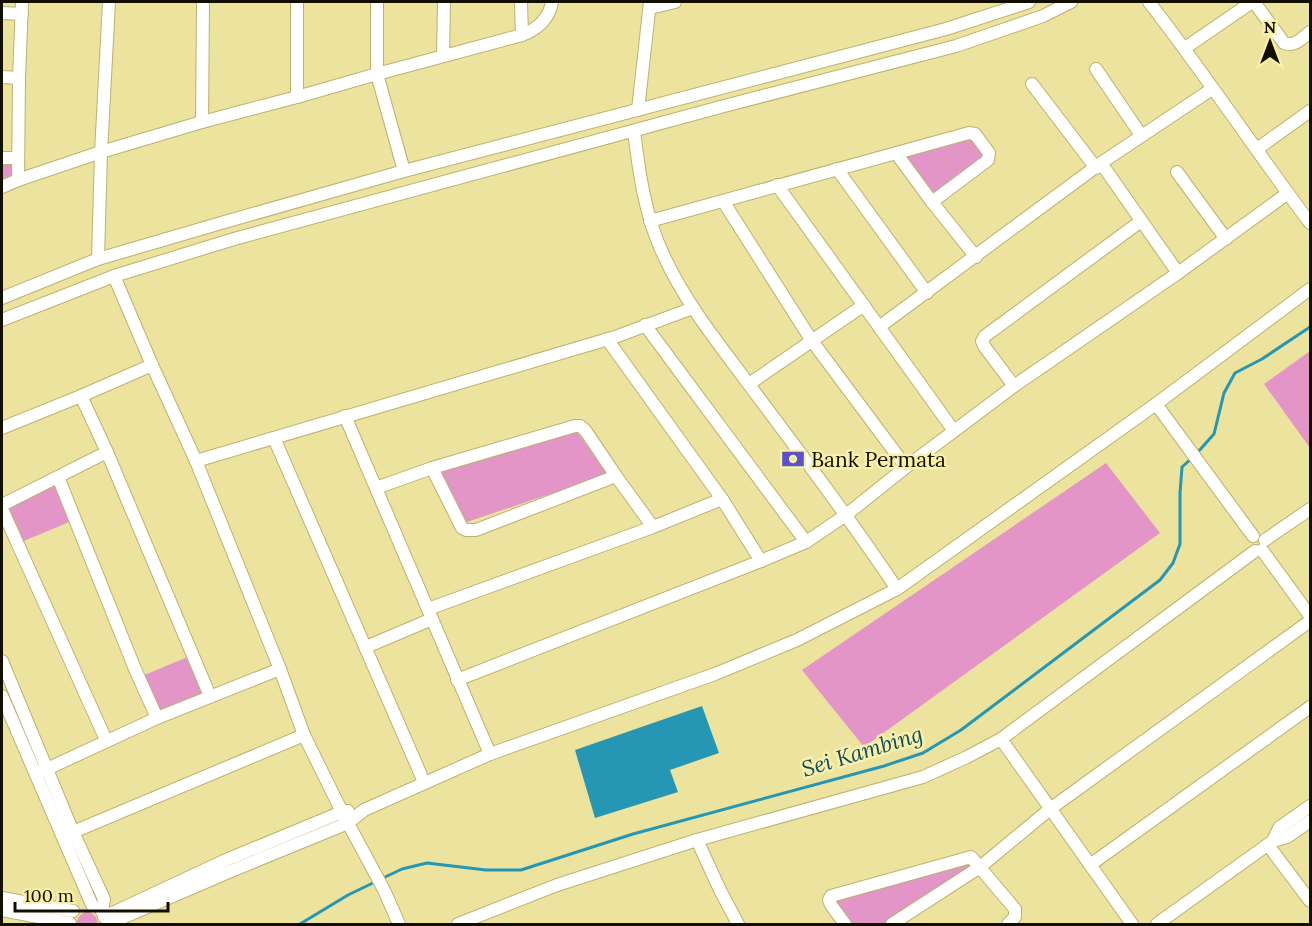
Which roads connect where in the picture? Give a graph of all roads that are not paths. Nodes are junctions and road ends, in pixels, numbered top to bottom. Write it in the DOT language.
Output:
graph roads {
  1 [pos="109,2"];
  2 [pos="203,2"];
  3 [pos="297,2"];
  4 [pos="377,2"];
  5 [pos="444,2"];
  6 [pos="521,2"];
  7 [pos="552,2"];
  8 [pos="675,2"];
  9 [pos="1029,2"];
  10 [pos="1036,2"];
  11 [pos="1071,2"];
  12 [pos="1149,2"];
  13 [pos="1253,2"];
  14 [pos="650,5"];
  15 [pos="22,8"];
  16 [pos="2,13"];
  17 [pos="1042,16"];
  18 [pos="1311,32"];
  19 [pos="522,35"];
  20 [pos="1185,48"];
  21 [pos="443,56"];
  22 [pos="1096,69"];
  23 [pos="377,74"];
  24 [pos="2,77"];
  25 [pos="19,78"];
  26 [pos="1032,84"];
  27 [pos="720,88"];
  28 [pos="1212,89"];
  29 [pos="297,97"];
  30 [pos="724,106"];
  31 [pos="638,110"];
  32 [pos="1311,111"];
  33 [pos="202,122"];
  34 [pos="634,131"];
  35 [pos="545,135"];
  36 [pos="1141,135"];
  37 [pos="1257,149"];
  38 [pos="101,152"];
  39 [pos="551,152"];
  40 [pos="896,153"];
  41 [pos="2,158"];
  42 [pos="18,158"];
  43 [pos="1098,166"];
  44 [pos="837,169"];
  45 [pos="404,171"];
  46 [pos="1177,172"];
  47 [pos="18,180"];
  48 [pos="777,185"];
  49 [pos="2,187"];
  50 [pos="1288,193"];
  51 [pos="723,201"];
  52 [pos="932,202"];
  53 [pos="228,221"];
  54 [pos="650,221"];
  55 [pos="1141,221"];
  56 [pos="1311,223"];
  57 [pos="234,239"];
  58 [pos="1227,239"];
  59 [pos="976,256"];
  60 [pos="98,259"];
  61 [pos="1178,273"];
  62 [pos="114,276"];
  63 [pos="32,285"];
  64 [pos="1311,289"];
  65 [pos="927,293"];
  66 [pos="2,298"];
  67 [pos="40,304"];
  68 [pos="864,305"];
  69 [pos="693,308"];
  70 [pos="2,320"];
  71 [pos="645,325"];
  72 [pos="879,327"];
  73 [pos="607,339"];
  74 [pos="812,341"];
  75 [pos="152,365"];
  76 [pos="748,384"];
  77 [pos="1014,386"];
  78 [pos="81,396"];
  79 [pos="1156,404"];
  80 [pos="345,416"];
  81 [pos="2,428"];
  82 [pos="954,431"];
  83 [pos="274,438"];
  84 [pos="107,453"];
  85 [pos="196,461"];
  86 [pos="906,467"];
  87 [pos="432,468"];
  88 [pos="616,476"];
  89 [pos="58,477"];
  90 [pos="376,488"];
  91 [pos="722,499"];
  92 [pos="1311,509"];
  93 [pos="846,515"];
  94 [pos="653,527"];
  95 [pos="806,542"];
  96 [pos="1259,544"];
  97 [pos="761,561"];
  98 [pos="897,589"];
  99 [pos="430,614"];
  100 [pos="1311,619"];
  101 [pos="366,647"];
  102 [pos="2,662"];
  103 [pos="280,669"];
  104 [pos="457,680"];
  105 [pos="2,696"];
  106 [pos="210,696"];
  107 [pos="1311,707"];
  108 [pos="157,718"];
  109 [pos="304,735"];
  110 [pos="1000,739"];
  111 [pos="106,740"];
  112 [pos="490,754"];
  113 [pos="41,771"];
  114 [pos="424,782"];
  115 [pos="1311,806"];
  116 [pos="1050,809"];
  117 [pos="345,817"];
  118 [pos="1311,821"];
  119 [pos="73,832"];
  120 [pos="697,840"];
  121 [pos="1270,843"];
  122 [pos="1090,865"];
  123 [pos="980,867"];
  124 [pos="2,898"];
  125 [pos="1311,901"];
  126 [pos="2,910"];
  127 [pos="102,916"];
  128 [pos="71,920"];
  129 [pos="399,924"];
  130 [pos="458,924"];
  131 [pos="738,924"];
  132 [pos="845,924"];
  133 [pos="892,924"];
  134 [pos="1008,924"];
  135 [pos="1132,924"];
  136 [pos="1157,924"];
  1 -- 38 [label="street"];
  2 -- 33 [label="street"];
  3 -- 29 [label="street"];
  4 -- 23 [label="street"];
  5 -- 21 [label="street"];
  6 -- 19 [label="street"];
  7 -- 19 [label="street"];
  8 -- 14 [label="street"];
  9 -- 27 [label="street"];
  10 -- 17 [label="street"];
  11 -- 17 [label="street"];
  12 -- 20 [label="street"];
  13 -- 18 [label="street"];
  13 -- 20 [label="street"];
  14 -- 31 [label="street"];
  15 -- 16 [label="street"];
  15 -- 25 [label="street"];
  17 -- 30 [label="street"];
  19 -- 21 [label="street"];
  20 -- 28 [label="street"];
  21 -- 23 [label="street"];
  22 -- 36 [label="street"];
  23 -- 29 [label="street"];
  23 -- 45 [label="street"];
  24 -- 25 [label="street"];
  25 -- 42 [label="street"];
  26 -- 43 [label="street"];
  27 -- 30 [label="street"];
  27 -- 31 [label="street"];
  28 -- 36 [label="street"];
  28 -- 37 [label="street"];
  29 -- 33 [label="street"];
  30 -- 34 [label="street"];
  31 -- 35 [label="street"];
  32 -- 37 [label="street"];
  33 -- 38 [label="street"];
  34 -- 39 [label="street"];
  34 -- 54 [label="street"];
  35 -- 39 [label="street"];
  35 -- 45 [label="street"];
  36 -- 43 [label="street"];
  37 -- 50 [label="street"];
  38 -- 47 [label="street"];
  38 -- 60 [label="street"];
  39 -- 57 [label="street"];
  40 -- 44 [label="street"];
  40 -- 52 [label="street"];
  40 -- 52 [label="street"];
  41 -- 42 [label="street"];
  42 -- 47 [label="street"];
  43 -- 55 [label="street"];
  43 -- 59 [label="street"];
  44 -- 48 [label="street"];
  44 -- 65 [label="street"];
  45 -- 53 [label="street"];
  46 -- 58 [label="street"];
  47 -- 49 [label="street"];
  48 -- 51 [label="street"];
  48 -- 68 [label="street"];
  50 -- 56 [label="street"];
  50 -- 58 [label="street"];
  51 -- 54 [label="street"];
  51 -- 74 [label="street"];
  52 -- 59 [label="street"];
  53 -- 57 [label="street"];
  53 -- 60 [label="street"];
  54 -- 69 [label="street"];
  55 -- 61 [label="street"];
  55 -- 77 [label="street"];
  57 -- 62 [label="street"];
  58 -- 61 [label="street"];
  59 -- 65 [label="street"];
  60 -- 63 [label="street"];
  61 -- 77 [label="street"];
  62 -- 67 [label="street"];
  62 -- 75 [label="street"];
  63 -- 66 [label="street"];
  63 -- 67 [label="street"];
  64 -- 79 [label="street"];
  65 -- 72 [label="street"];
  67 -- 70 [label="street"];
  68 -- 72 [label="street"];
  68 -- 74 [label="street"];
  69 -- 71 [label="street"];
  69 -- 76 [label="street"];
  71 -- 73 [label="street"];
  71 -- 95 [label="street"];
  72 -- 82 [label="street"];
  73 -- 80 [label="street"];
  73 -- 91 [label="street"];
  74 -- 76 [label="street"];
  74 -- 86 [label="street"];
  75 -- 78 [label="street"];
  75 -- 85 [label="street"];
  76 -- 93 [label="street"];
  77 -- 82 [label="street"];
  78 -- 81 [label="street"];
  78 -- 84 [label="street"];
  79 -- 96 [label="street"];
  79 -- 98 [label="street"];
  80 -- 83 [label="street"];
  80 -- 90 [label="street"];
  82 -- 86 [label="street"];
  83 -- 85 [label="street"];
  83 -- 101 [label="street"];
  84 -- 89 [label="street"];
  84 -- 106 [label="street"];
  85 -- 103 [label="street"];
  86 -- 93 [label="street"];
  87 -- 88 [label="street"];
  87 -- 88 [label="street"];
  87 -- 90 [label="street"];
  88 -- 94 [label="street"];
  89 -- 108 [label="street"];
  89 -- 111 [label="street"];
  90 -- 99 [label="street"];
  91 -- 94 [label="street"];
  91 -- 97 [label="street"];
  92 -- 96 [label="street"];
  93 -- 95 [label="street"];
  93 -- 98 [label="street"];
  94 -- 99 [label="street"];
  95 -- 97 [label="street"];
  96 -- 100 [label="street"];
  96 -- 110 [label="street"];
  97 -- 104 [label="street"];
  98 -- 112 [label="street"];
  99 -- 101 [label="street"];
  99 -- 104 [label="street"];
  100 -- 116 [label="street"];
  101 -- 114 [label="street"];
  102 -- 113 [label="street"];
  103 -- 106 [label="street"];
  103 -- 109 [label="street"];
  104 -- 112 [label="street"];
  105 -- 113 [label="street"];
  106 -- 108 [label="street"];
  107 -- 122 [label="street"];
  108 -- 111 [label="street"];
  109 -- 117 [label="street"];
  109 -- 119 [label="street"];
  110 -- 116 [label="street"];
  110 -- 120 [label="street"];
  111 -- 113 [label="street"];
  112 -- 114 [label="street"];
  113 -- 119 [label="street"];
  113 -- 127 [label="street"];
  114 -- 117 [label="street"];
  115 -- 121 [label="street"];
  116 -- 122 [label="street"];
  116 -- 123 [label="street"];
  117 -- 127 [label="street"];
  117 -- 129 [label="street"];
  118 -- 121 [label="street"];
  119 -- 127 [label="street"];
  120 -- 130 [label="street"];
  120 -- 131 [label="street"];
  121 -- 125 [label="street"];
  121 -- 136 [label="street"];
  122 -- 135 [label="street"];
  123 -- 132 [label="street"];
  123 -- 133 [label="street"];
  123 -- 134 [label="street"];
  124 -- 128 [label="street"];
  126 -- 128 [label="street"];
  127 -- 128 [label="street"];
}
